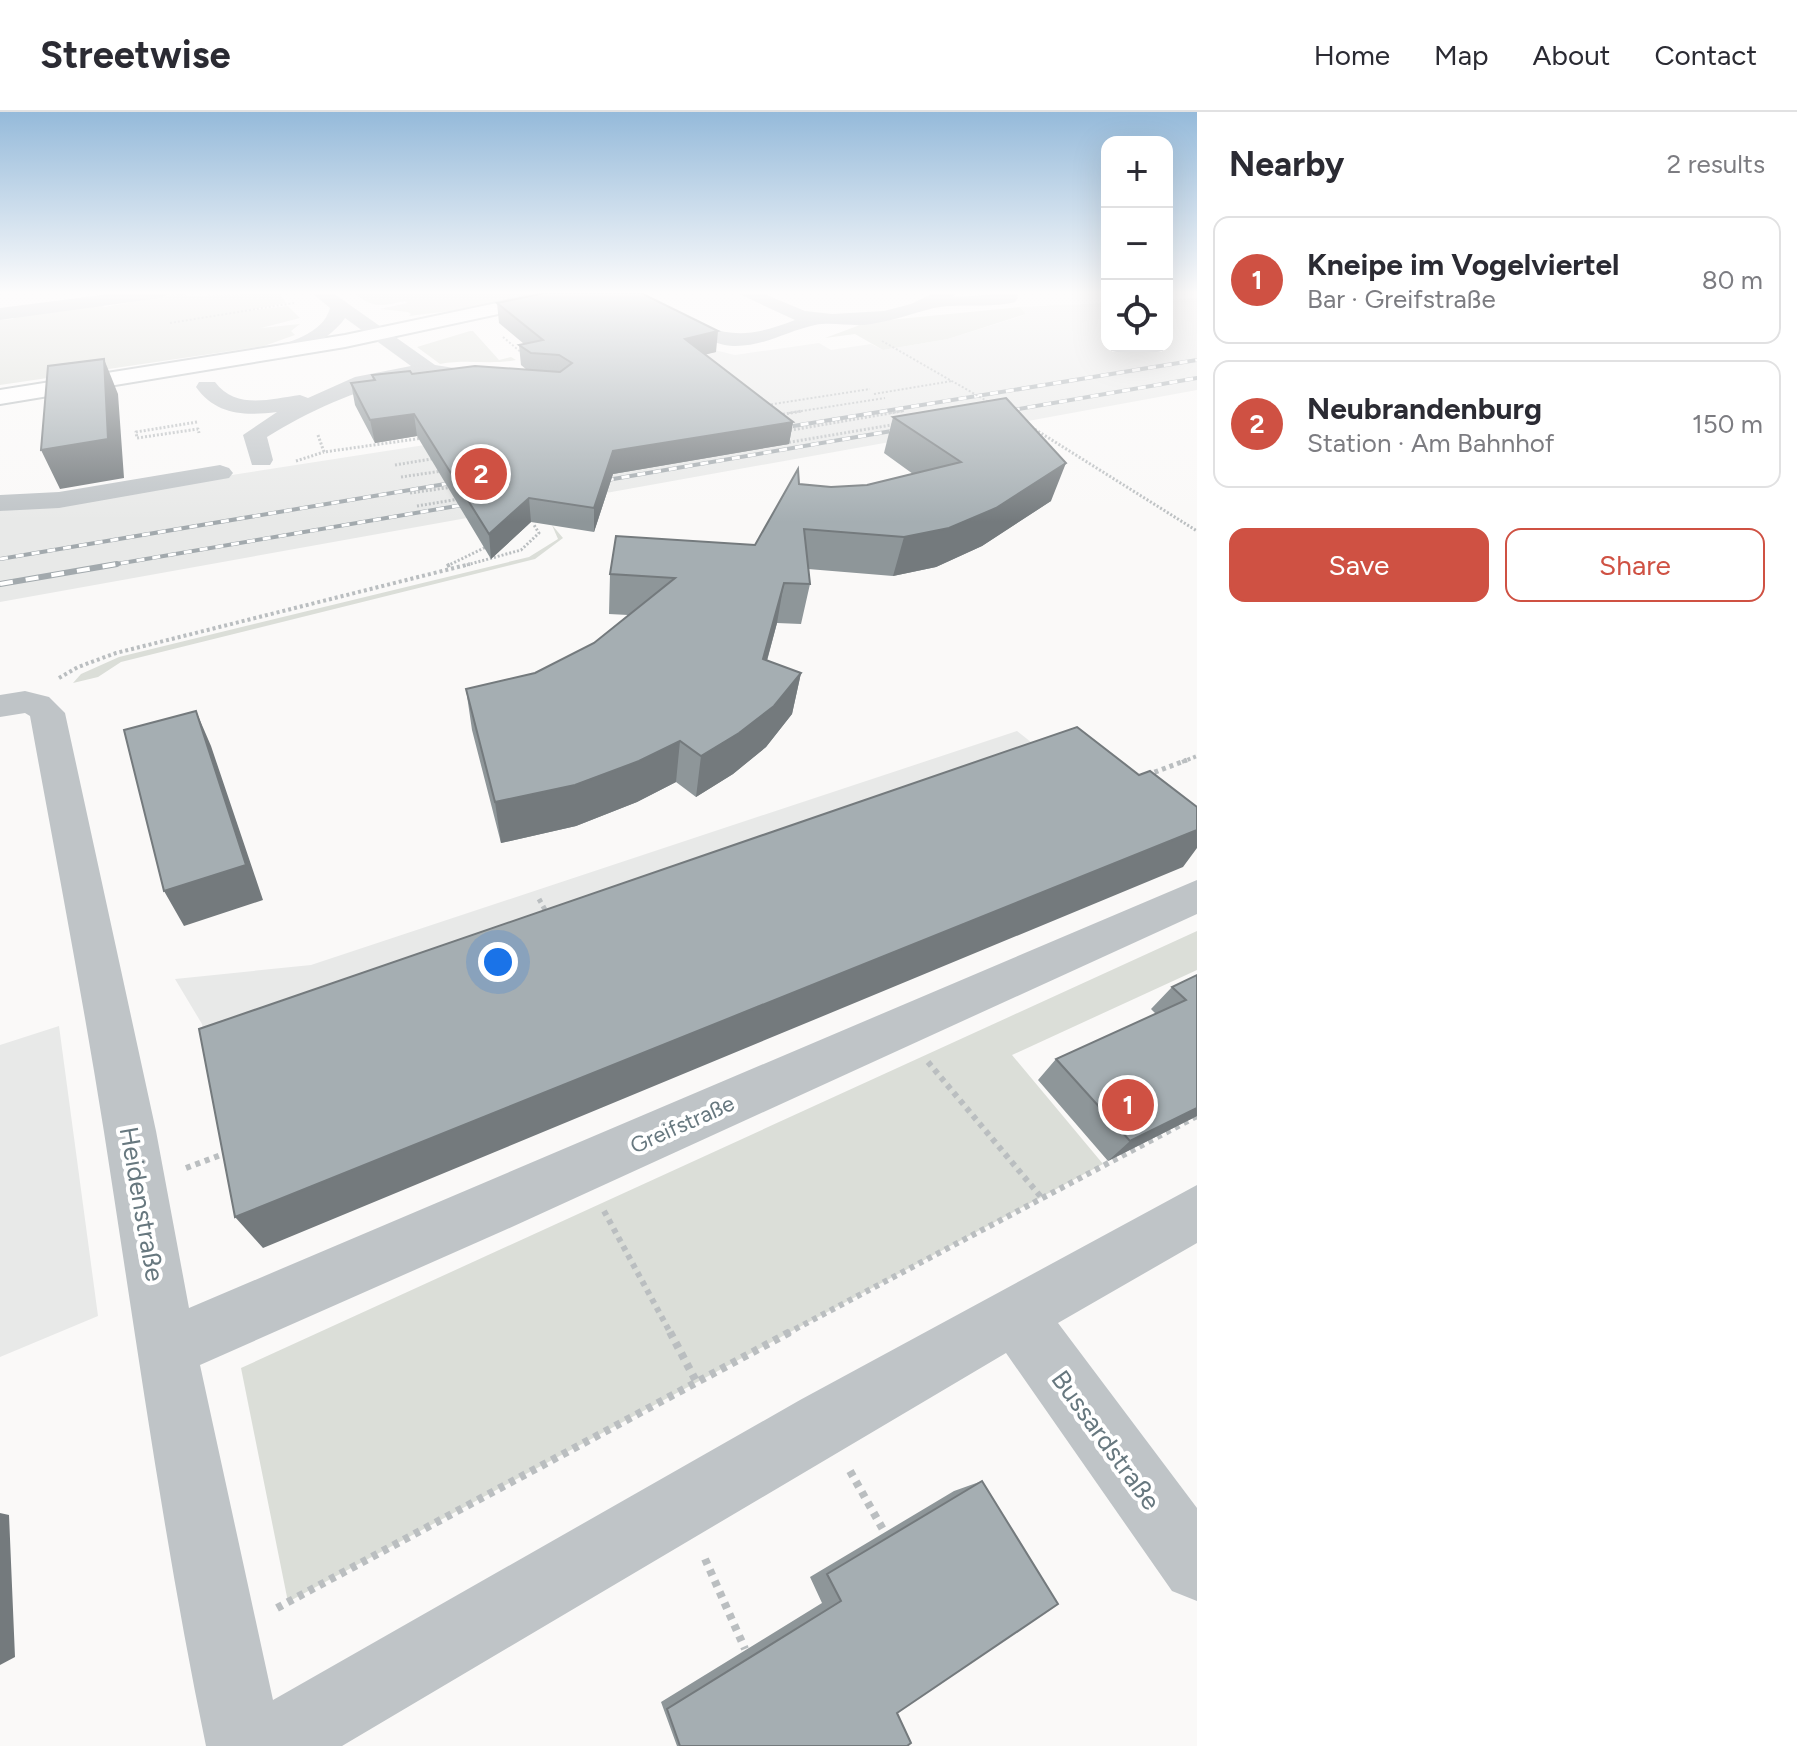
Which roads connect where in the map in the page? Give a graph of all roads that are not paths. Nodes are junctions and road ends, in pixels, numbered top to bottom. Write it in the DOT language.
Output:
graph roads {
  1 [pos="179,369"];
  2 [pos="427,369"];
  3 [pos="428,369"];
  4 [pos="518,382"];
  5 [pos="207,387"];
  6 [pos="0,397"];
  7 [pos="319,401"];
  8 [pos="261,460"];
  9 [pos="220,473"];
  10 [pos="0,503"];
  11 [pos="0,706"];
  12 [pos="1197,896"];
  13 [pos="1197,1212"];
  14 [pos="1014,1314"];
  15 [pos="166,1349"];
  16 [pos="1197,1566"];
  17 [pos="245,1746"];
  18 [pos="268,1746"];
  1 -- 6 [label="main road"];
  2 -- 7 [label="street"];
  3 -- 4 [label="street"];
  5 -- 7 [label="street"];
  7 -- 8 [label="street"];
  9 -- 10 [label="street"];
  11 -- 15 [label="street, Heidenstraße"];
  12 -- 15 [label="street, Greifstraße"];
  13 -- 14 [label="street"];
  14 -- 16 [label="street, Bussardstraße"];
  14 -- 18 [label="street"];
  15 -- 17 [label="street, Heidenstraße"];
}
